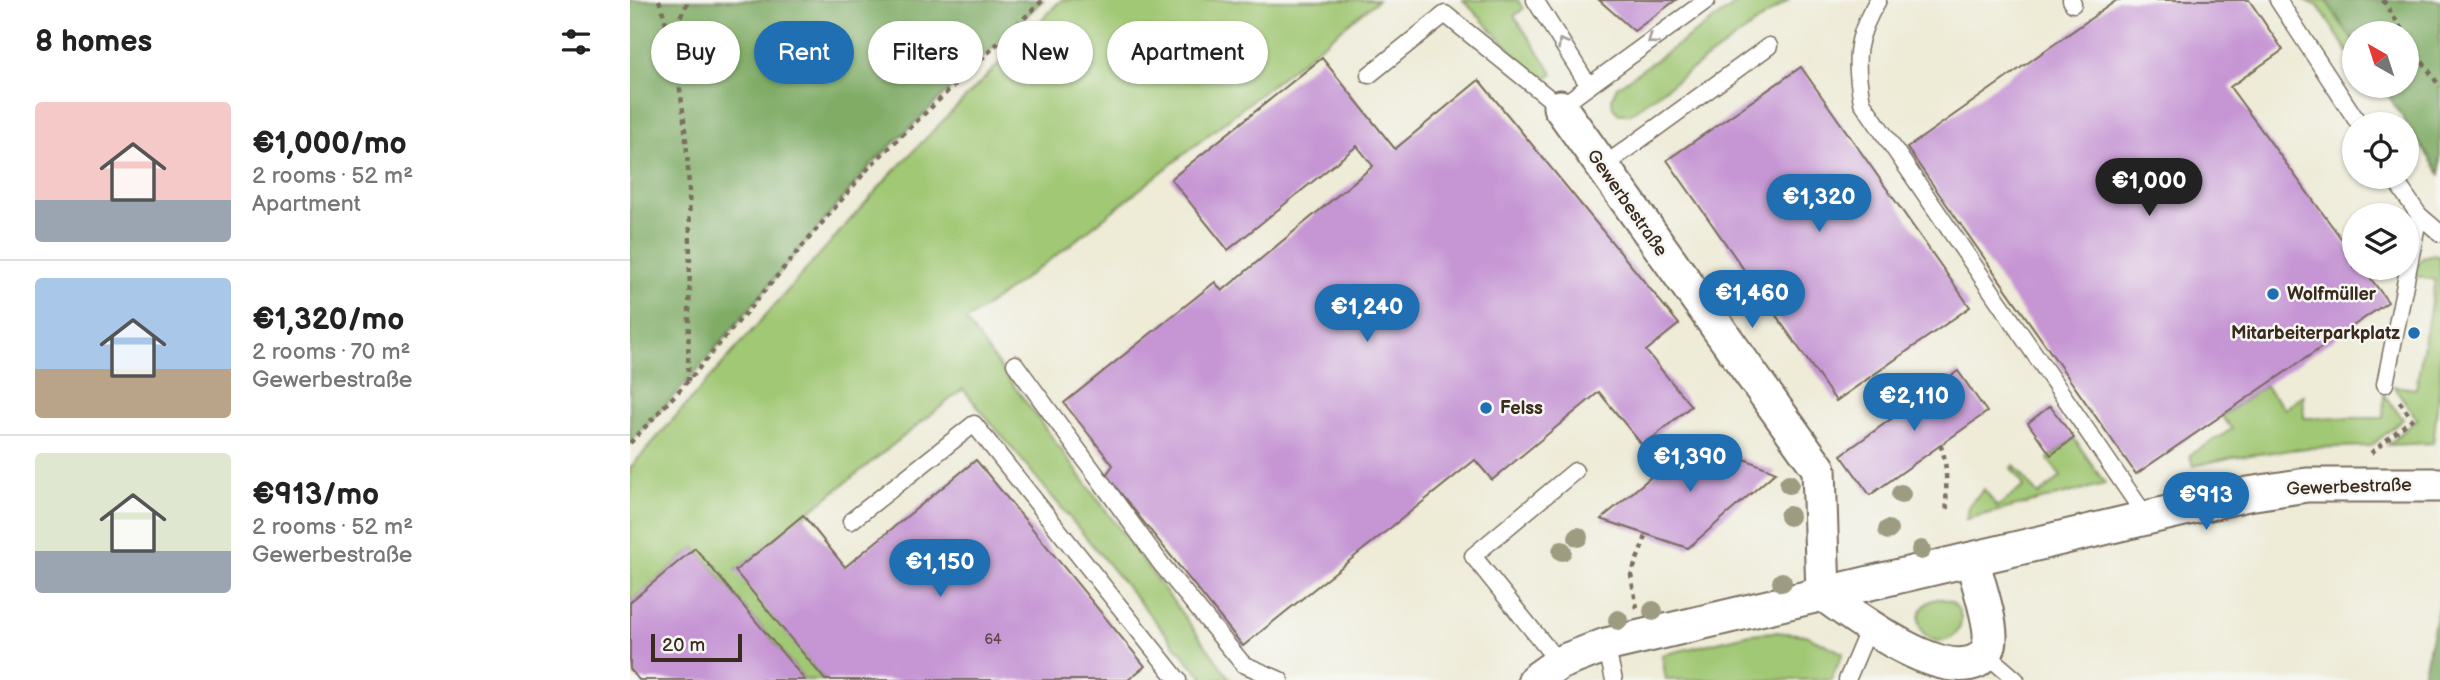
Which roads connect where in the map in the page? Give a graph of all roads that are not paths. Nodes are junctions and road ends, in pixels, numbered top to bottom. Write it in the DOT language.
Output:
graph roads {
  1 [pos="1535,0"];
  2 [pos="1707,0"];
  3 [pos="1878,0"];
  4 [pos="2278,0"];
  5 [pos="1769,46"];
  6 [pos="1369,75"];
  7 [pos="1589,86"];
  8 [pos="1560,107"];
  9 [pos="2350,112"];
  10 [pos="1602,167"];
  11 [pos="2419,215"];
  12 [pos="2440,233"];
  13 [pos="2406,280"];
  14 [pos="1015,364"];
  15 [pos="2385,384"];
  16 [pos="1575,471"];
  17 [pos="2440,485"];
  18 [pos="2147,517"];
  19 [pos="850,521"];
  20 [pos="1972,559"];
  21 [pos="1823,594"];
  22 [pos="1869,628"];
  23 [pos="1606,645"];
  24 [pos="1986,653"];
  25 [pos="1547,672"];
  26 [pos="1178,680"];
  27 [pos="1280,680"];
  28 [pos="1614,680"];
  29 [pos="1847,680"];
  30 [pos="2016,680"];
  7 -- 1 [label="lane, one-way"];
  2 -- 7 [label="lane, one-way"];
  3 -- 18 [label="lane"];
  4 -- 9 [label="lane"];
  5 -- 10 [label="lane"];
  6 -- 8 [label="lane"];
  7 -- 8 [label="lane"];
  8 -- 10 [label="street, Gewerbestraße"];
  10 -- 21 [label="street, Gewerbestraße"];
  11 -- 12 [label="lane"];
  13 -- 15 [label="lane"];
  14 -- 27 [label="lane"];
  16 -- 25 [label="lane"];
  17 -- 18 [label="street, Gewerbestraße"];
  18 -- 20 [label="street, Gewerbestraße"];
  19 -- 26 [label="lane"];
  20 -- 21 [label="street, Gewerbestraße"];
  20 -- 24 [label="street"];
  21 -- 22 [label="street"];
  21 -- 23 [label="street, Gewerbestraße"];
  22 -- 24 [label="street"];
  22 -- 29 [label="lane"];
  23 -- 25 [label="street, Gewerbestraße"];
  23 -- 28 [label="lane"];
  24 -- 30 [label="lane"];
}
